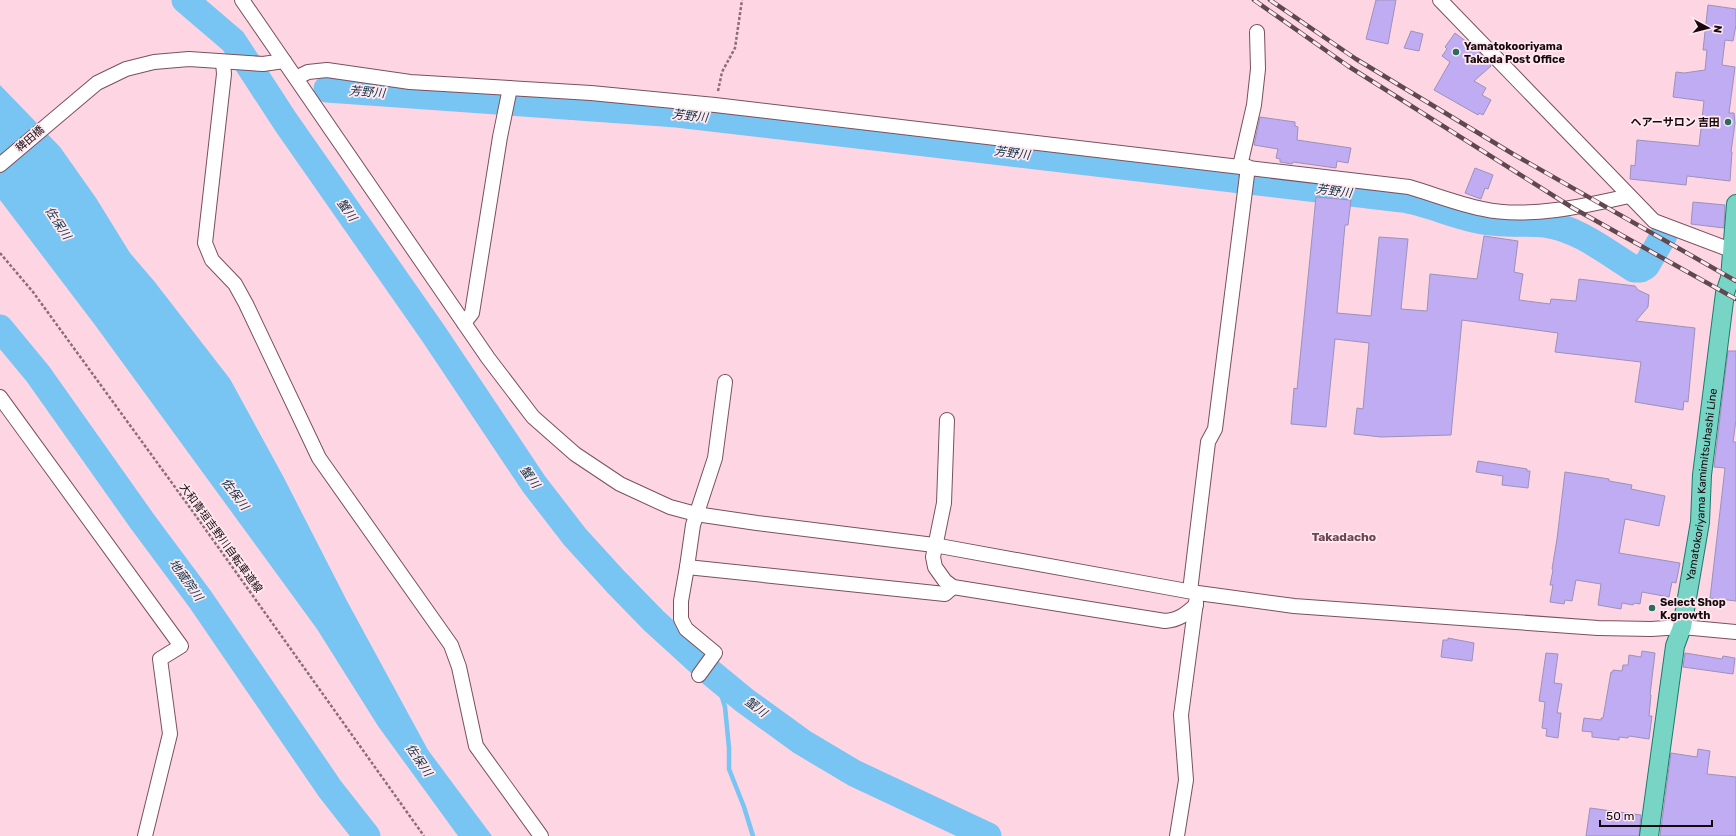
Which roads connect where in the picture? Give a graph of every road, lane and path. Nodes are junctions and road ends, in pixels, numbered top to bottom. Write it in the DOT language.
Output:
graph roads {
  1 [pos="742,0"];
  2 [pos="1440,0"];
  3 [pos="244,1"];
  4 [pos="1257,32"];
  5 [pos="284,61"];
  6 [pos="225,62"];
  7 [pos="296,78"];
  8 [pos="510,88"];
  9 [pos="715,105"];
  10 [pos="0,165"];
  11 [pos="1244,167"];
  12 [pos="1629,196"];
  13 [pos="1736,204"];
  14 [pos="1734,251"];
  15 [pos="0,253"];
  16 [pos="464,323"];
  17 [pos="725,382"];
  18 [pos="0,397"];
  19 [pos="947,420"];
  20 [pos="696,514"];
  21 [pos="934,545"];
  22 [pos="688,567"];
  23 [pos="953,587"];
  24 [pos="1194,596"];
  25 [pos="1682,627"];
  26 [pos="1736,632"];
  27 [pos="699,675"];
  28 [pos="145,836"];
  29 [pos="424,836"];
  30 [pos="541,836"];
  31 [pos="1177,836"];
  32 [pos="1649,836"];
  1 -- 9 [label="path"];
  2 -- 12 [label="street"];
  3 -- 5 [label="street"];
  4 -- 11 [label="street"];
  5 -- 6 [label="street, 稗田橋"];
  5 -- 7 [label="street"];
  6 -- 10 [label="street, 稗田橋"];
  6 -- 30 [label="street"];
  7 -- 8 [label="street"];
  7 -- 16 [label="street"];
  8 -- 9 [label="street"];
  8 -- 16 [label="street"];
  9 -- 11 [label="street"];
  11 -- 12 [label="street"];
  11 -- 24 [label="street"];
  12 -- 14 [label="street"];
  13 -- 14 [label="main road, Yamatokoriyama Kamimitsuhashi Line"];
  14 -- 25 [label="main road, Yamatokoriyama Kamimitsuhashi Line"];
  15 -- 29 [label="path, 大和青垣吉野川自転車道線"];
  16 -- 20 [label="street"];
  17 -- 20 [label="street"];
  18 -- 28 [label="street"];
  19 -- 21 [label="street"];
  20 -- 21 [label="street"];
  20 -- 22 [label="street"];
  21 -- 23 [label="street"];
  21 -- 24 [label="street"];
  22 -- 23 [label="street"];
  22 -- 27 [label="street"];
  23 -- 24 [label="street"];
  24 -- 25 [label="street"];
  24 -- 31 [label="street"];
  25 -- 26 [label="street"];
  25 -- 32 [label="main road, Yamatokoriyama Kamimitsuhashi Line"];
}
